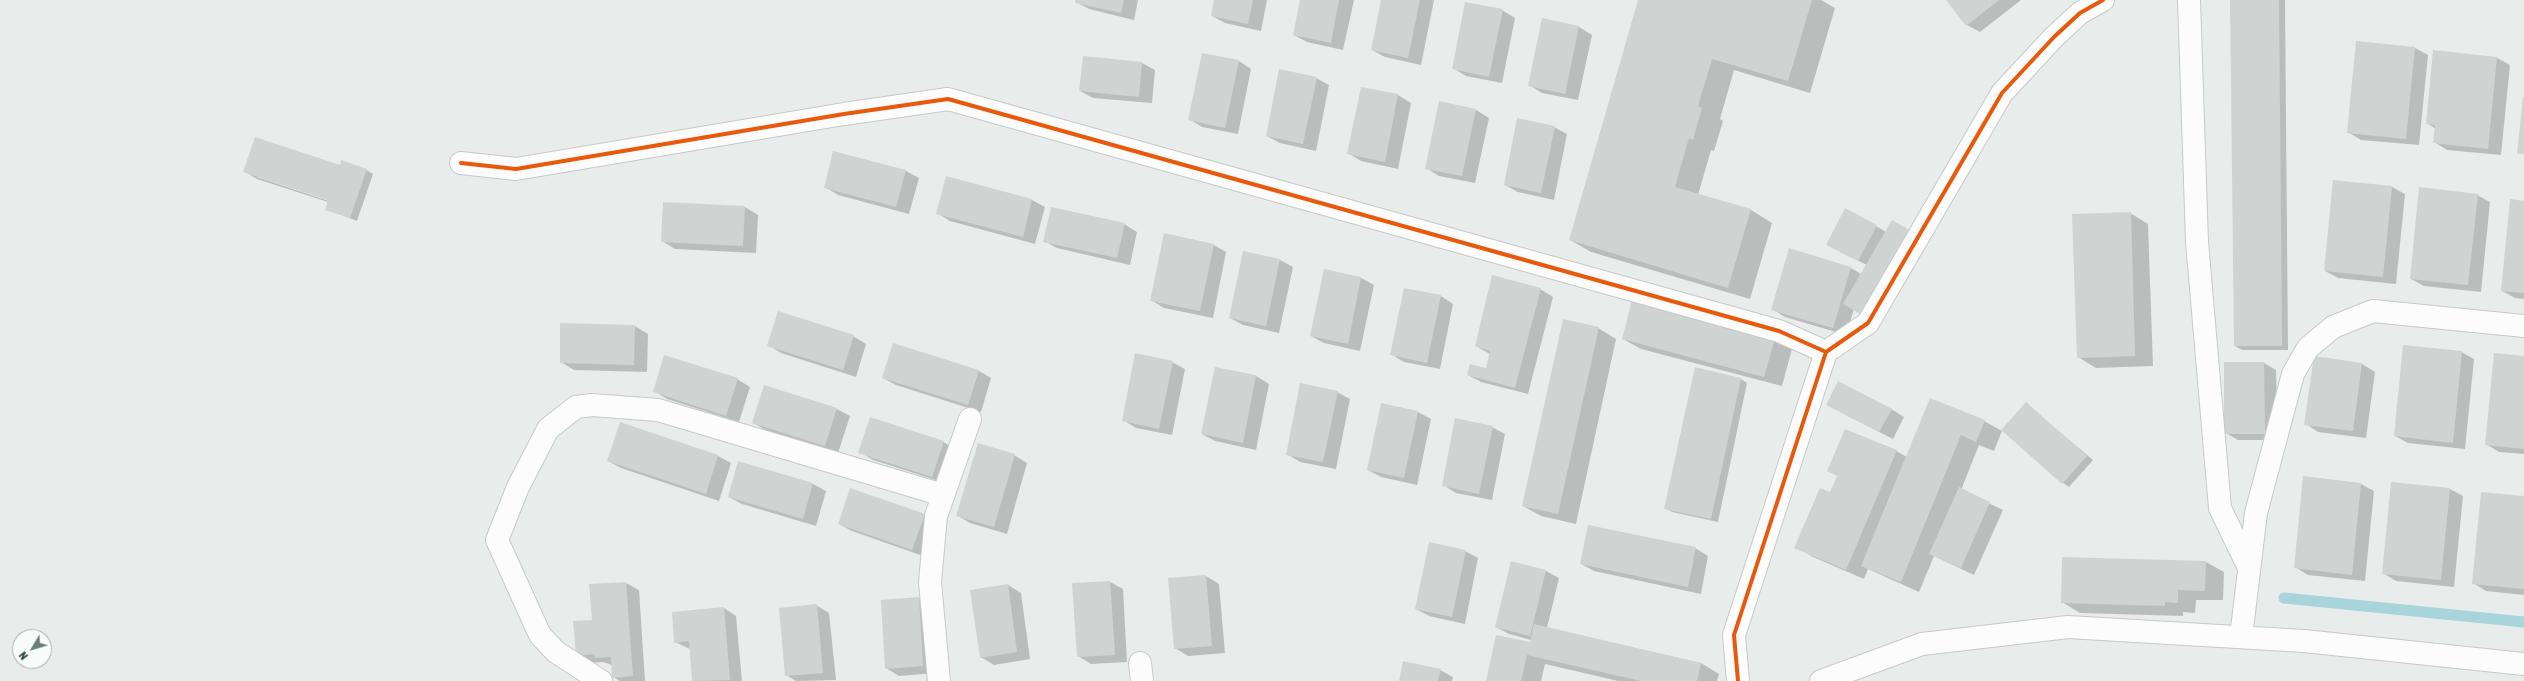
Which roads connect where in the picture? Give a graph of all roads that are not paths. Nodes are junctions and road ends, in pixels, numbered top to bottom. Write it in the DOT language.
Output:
graph roads {
  1 [pos="2103,0"];
  2 [pos="2189,0"];
  3 [pos="2075,7"];
  4 [pos="461,163"];
  5 [pos="2524,326"];
  6 [pos="1826,352"];
  7 [pos="970,418"];
  8 [pos="943,495"];
  9 [pos="2249,568"];
  10 [pos="2241,637"];
  11 [pos="2524,664"];
  12 [pos="601,681"];
  13 [pos="939,681"];
  14 [pos="1738,681"];
  15 [pos="1821,681"];
  1 -- 3 [label="street"];
  2 -- 9 [label="street"];
  3 -- 6 [label="street"];
  4 -- 6 [label="street"];
  5 -- 9 [label="street"];
  6 -- 14 [label="street"];
  7 -- 8 [label="street"];
  8 -- 12 [label="street"];
  8 -- 13 [label="street"];
  9 -- 10 [label="street"];
  10 -- 11 [label="street"];
  10 -- 15 [label="street"];
}
